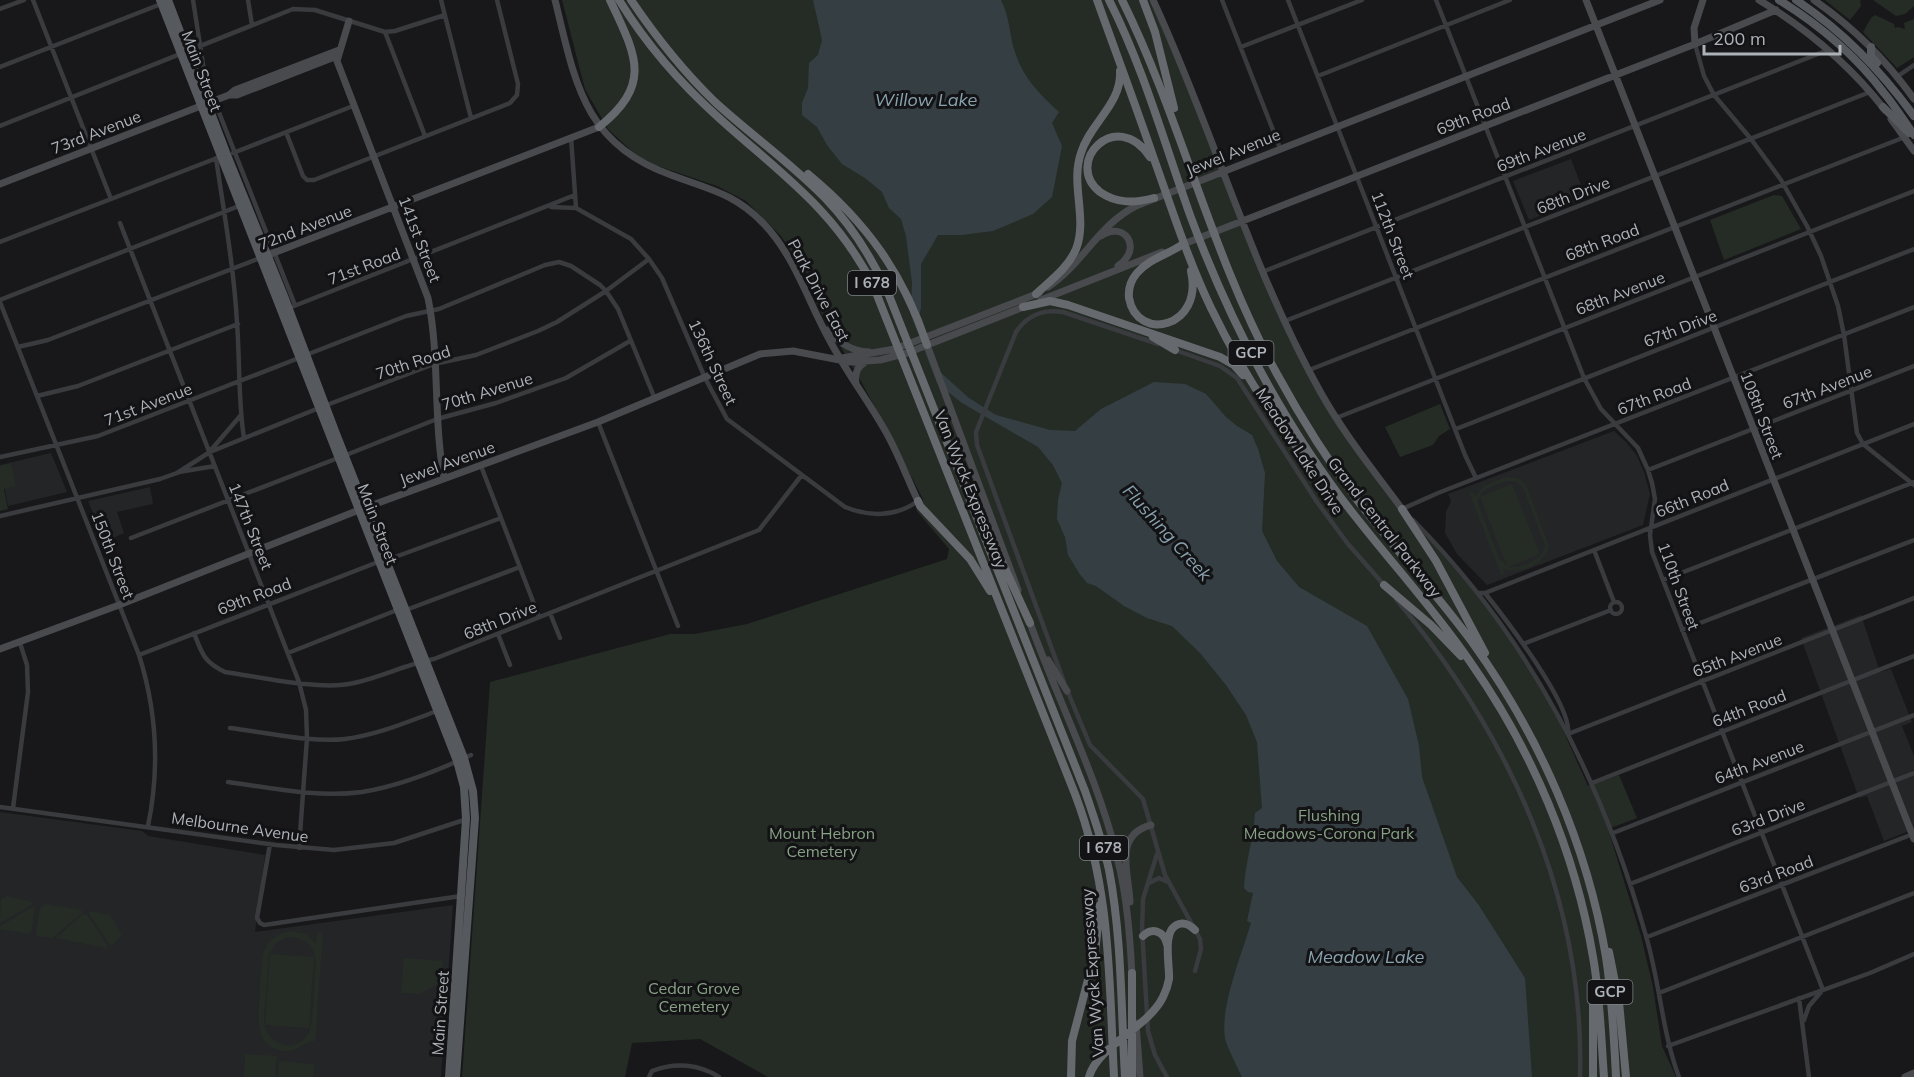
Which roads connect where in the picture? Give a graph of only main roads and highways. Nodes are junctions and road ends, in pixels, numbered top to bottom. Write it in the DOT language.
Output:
graph roads {
  1 [pos="610,0"];
  2 [pos="619,0"];
  3 [pos="631,0"];
  4 [pos="1096,0"];
  5 [pos="1108,0"];
  6 [pos="1122,0"];
  7 [pos="1143,0"];
  8 [pos="1779,0"];
  9 [pos="1796,0"];
  10 [pos="163,1"];
  11 [pos="1871,47"];
  12 [pos="1844,51"];
  13 [pos="185,52"];
  14 [pos="1118,58"];
  15 [pos="1854,72"];
  16 [pos="1882,75"];
  17 [pos="204,104"];
  18 [pos="1883,107"];
  19 [pos="1914,116"];
  20 [pos="599,127"];
  21 [pos="1914,137"];
  22 [pos="772,151"];
  23 [pos="224,156"];
  24 [pos="1188,161"];
  25 [pos="1160,177"];
  26 [pos="1154,198"];
  27 [pos="1183,248"];
  28 [pos="267,256"];
  29 [pos="1036,294"];
  30 [pos="1023,307"];
  31 [pos="1137,328"];
  32 [pos="926,341"];
  33 [pos="1175,350"];
  34 [pos="303,356"];
  35 [pos="1265,401"];
  36 [pos="938,421"];
  37 [pos="918,501"];
  38 [pos="1402,509"];
  39 [pos="1358,520"];
  40 [pos="382,561"];
  41 [pos="1384,585"];
  42 [pos="1030,623"];
  43 [pos="1013,637"];
  44 [pos="422,661"];
  45 [pos="1482,678"];
  46 [pos="1501,686"];
  47 [pos="464,758"];
  48 [pos="1101,884"];
  49 [pos="466,896"];
  50 [pos="1596,909"];
  51 [pos="1195,930"];
  52 [pos="1143,936"];
  53 [pos="1167,944"];
  54 [pos="1594,960"];
  55 [pos="1132,973"];
  56 [pos="449,1077"];
  57 [pos="456,1077"];
  58 [pos="1071,1077"];
  59 [pos="1089,1077"];
  60 [pos="1114,1077"];
  61 [pos="1125,1077"];
  62 [pos="1132,1077"];
  63 [pos="1593,1077"];
  64 [pos="1604,1077"];
  65 [pos="1616,1077"];
  66 [pos="1627,1077"];
  1 -- 20 [label="highway"];
  2 -- 43 [label="highway, Van Wyck Expressway / I 678"];
  3 -- 22 [label="highway, Van Wyck Expressway / I 678"];
  4 -- 14 [label="highway"];
  5 -- 39 [label="highway, Grand Central Parkway / GCP"];
  6 -- 24 [label="highway, Grand Central Parkway / GCP"];
  7 -- 24 [label="highway"];
  8 -- 12 [label="main road"];
  9 -- 16 [label="main road"];
  10 -- 13 [label="main road, Main Street"];
  11 -- 16 [label="main road"];
  12 -- 15 [label="main road"];
  12 -- 21 [label="main road"];
  13 -- 17 [label="main road, Main Street"];
  13 -- 17 [label="main road, Main Street"];
  14 -- 25 [label="highway"];
  14 -- 29 [label="highway"];
  16 -- 19 [label="main road"];
  17 -- 23 [label="main road, Main Street"];
  18 -- 21 [label="main road"];
  22 -- 32 [label="highway"];
  22 -- 36 [label="highway, Van Wyck Expressway / I 678"];
  23 -- 28 [label="main road, Main Street"];
  23 -- 28 [label="main road, Main Street"];
  24 -- 46 [label="highway, Grand Central Parkway / GCP"];
  25 -- 26 [label="highway"];
  25 -- 27 [label="highway"];
  27 -- 27 [label="highway"];
  27 -- 35 [label="highway"];
  28 -- 34 [label="main road, Main Street"];
  28 -- 34 [label="main road, Main Street"];
  30 -- 31 [label="highway"];
  31 -- 33 [label="highway"];
  31 -- 35 [label="highway"];
  34 -- 40 [label="main road, Main Street"];
  35 -- 39 [label="highway"];
  36 -- 42 [label="highway"];
  36 -- 61 [label="highway, Van Wyck Expressway / I 678"];
  37 -- 43 [label="highway"];
  38 -- 46 [label="highway"];
  39 -- 45 [label="highway, Grand Central Parkway / GCP"];
  40 -- 44 [label="main road, Main Street"];
  40 -- 44 [label="main road, Main Street"];
  41 -- 45 [label="highway"];
  43 -- 48 [label="highway, Van Wyck Expressway / I 678"];
  44 -- 47 [label="main road, Main Street"];
  44 -- 47 [label="main road, Main Street"];
  45 -- 54 [label="highway, Grand Central Parkway / GCP"];
  46 -- 50 [label="highway, Grand Central Parkway / GCP"];
  47 -- 49 [label="main road, Main Street"];
  48 -- 58 [label="highway"];
  48 -- 60 [label="highway, Van Wyck Expressway / I 678"];
  49 -- 56 [label="main road, Main Street"];
  49 -- 57 [label="main road, Main Street"];
  50 -- 65 [label="highway, Grand Central Parkway / GCP"];
  50 -- 66 [label="highway"];
  51 -- 53 [label="highway"];
  52 -- 53 [label="highway"];
  53 -- 59 [label="highway"];
  54 -- 63 [label="highway"];
  54 -- 64 [label="highway, Grand Central Parkway / GCP"];
  55 -- 62 [label="highway"];
}
